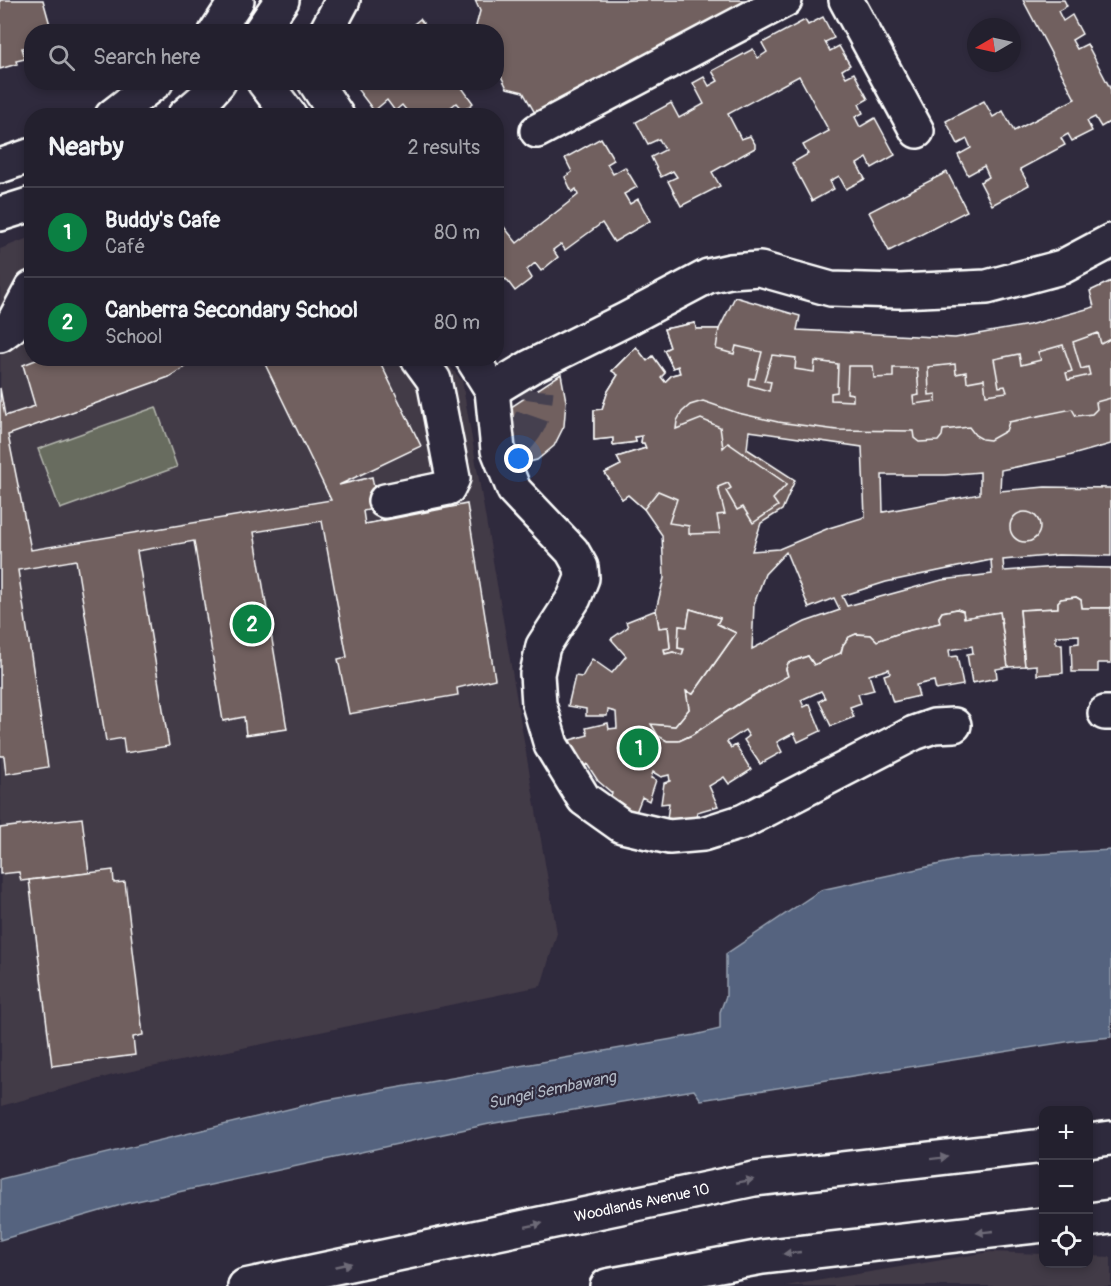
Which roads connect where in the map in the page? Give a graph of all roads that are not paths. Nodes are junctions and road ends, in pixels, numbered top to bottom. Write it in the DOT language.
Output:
graph roads {
  1 [pos="237,0"];
  2 [pos="282,0"];
  3 [pos="343,0"];
  4 [pos="785,0"];
  5 [pos="846,0"];
  6 [pos="221,24"];
  7 [pos="266,24"];
  8 [pos="330,24"];
  9 [pos="146,90"];
  10 [pos="212,90"];
  11 [pos="270,90"];
  12 [pos="320,90"];
  13 [pos="122,108"];
  14 [pos="193,108"];
  15 [pos="284,108"];
  16 [pos="333,108"];
  17 [pos="537,131"];
  18 [pos="917,131"];
  19 [pos="24,158"];
  20 [pos="0,166"];
  21 [pos="24,206"];
  22 [pos="0,214"];
  23 [pos="1111,241"];
  24 [pos="24,303"];
  25 [pos="0,335"];
  26 [pos="424,366"];
  27 [pos="477,366"];
  28 [pos="492,390"];
  29 [pos="385,501"];
  30 [pos="954,725"];
  31 [pos="1111,1138"];
  32 [pos="1093,1140"];
  33 [pos="1039,1147"];
  34 [pos="1111,1217"];
  35 [pos="1093,1219"];
  36 [pos="1039,1226"];
  37 [pos="245,1286"];
  38 [pos="607,1286"];
  1 -- 6 [label="main road"];
  2 -- 7 [label="main road"];
  3 -- 8 [label="main road"];
  4 -- 17 [label="main road"];
  5 -- 18 [label="main road"];
  9 -- 13 [label="main road"];
  10 -- 14 [label="main road"];
  11 -- 15 [label="main road"];
  12 -- 16 [label="main road"];
  19 -- 20 [label="main road"];
  21 -- 22 [label="main road"];
  23 -- 28 [label="main road"];
  24 -- 25 [label="main road"];
  26 -- 29 [label="main road"];
  27 -- 28 [label="main road"];
  28 -- 30 [label="main road"];
  31 -- 32 [label="main road"];
  37 -- 33 [label="main road, Woodlands Avenue 10, one-way"];
  34 -- 35 [label="main road"];
  36 -- 38 [label="main road, one-way"];
}
